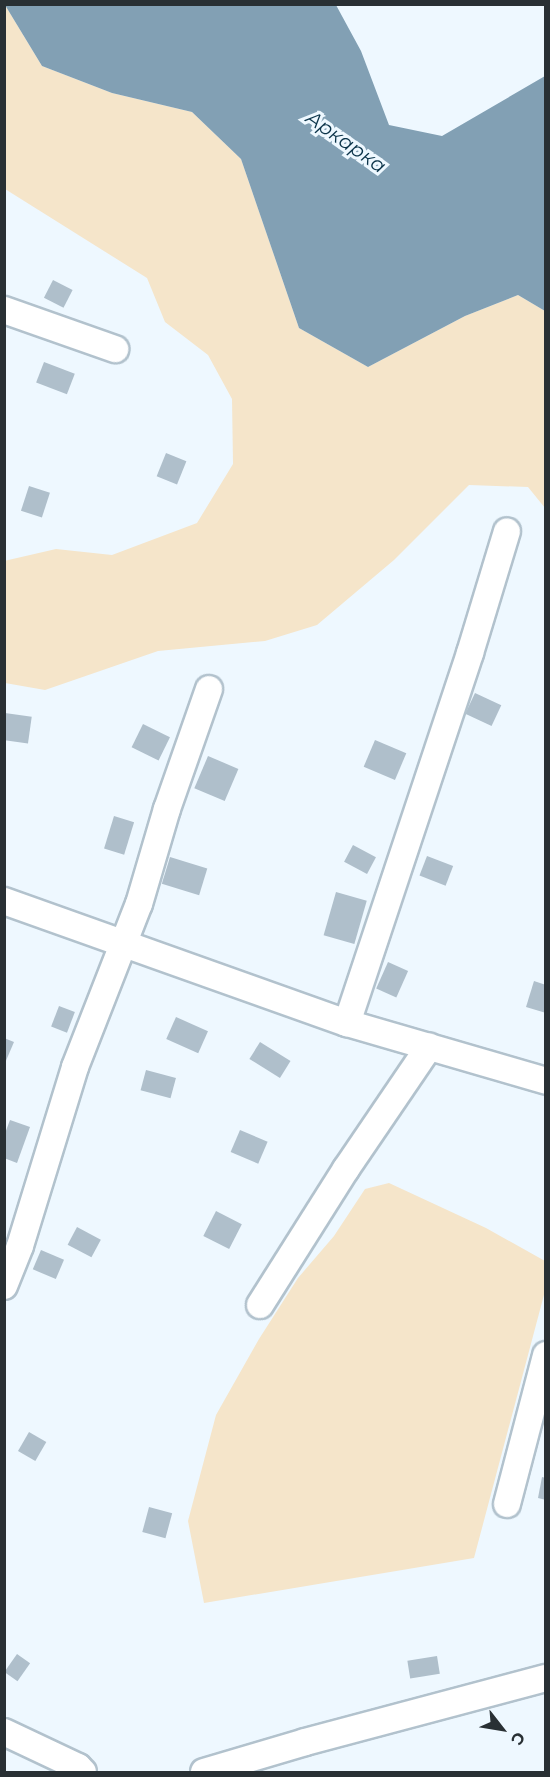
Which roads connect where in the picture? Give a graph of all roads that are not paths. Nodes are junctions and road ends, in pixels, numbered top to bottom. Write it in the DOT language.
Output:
graph roads {
  1 [pos="4,310"];
  2 [pos="115,349"];
  3 [pos="507,531"];
  4 [pos="209,689"];
  5 [pos="4,901"];
  6 [pos="124,945"];
  7 [pos="347,1023"];
  8 [pos="429,1047"];
  9 [pos="546,1081"];
  10 [pos="4,1286"];
  11 [pos="260,1305"];
  12 [pos="546,1355"];
  13 [pos="507,1504"];
  14 [pos="546,1678"];
  15 [pos="4,1732"];
  16 [pos="83,1773"];
  17 [pos="204,1773"];
  1 -- 2 [label="street"];
  3 -- 7 [label="street"];
  4 -- 6 [label="street"];
  5 -- 6 [label="street"];
  6 -- 7 [label="street"];
  6 -- 10 [label="street"];
  7 -- 8 [label="street"];
  8 -- 9 [label="street"];
  8 -- 11 [label="street"];
  12 -- 13 [label="street"];
  14 -- 17 [label="street"];
  15 -- 16 [label="street"];
}
